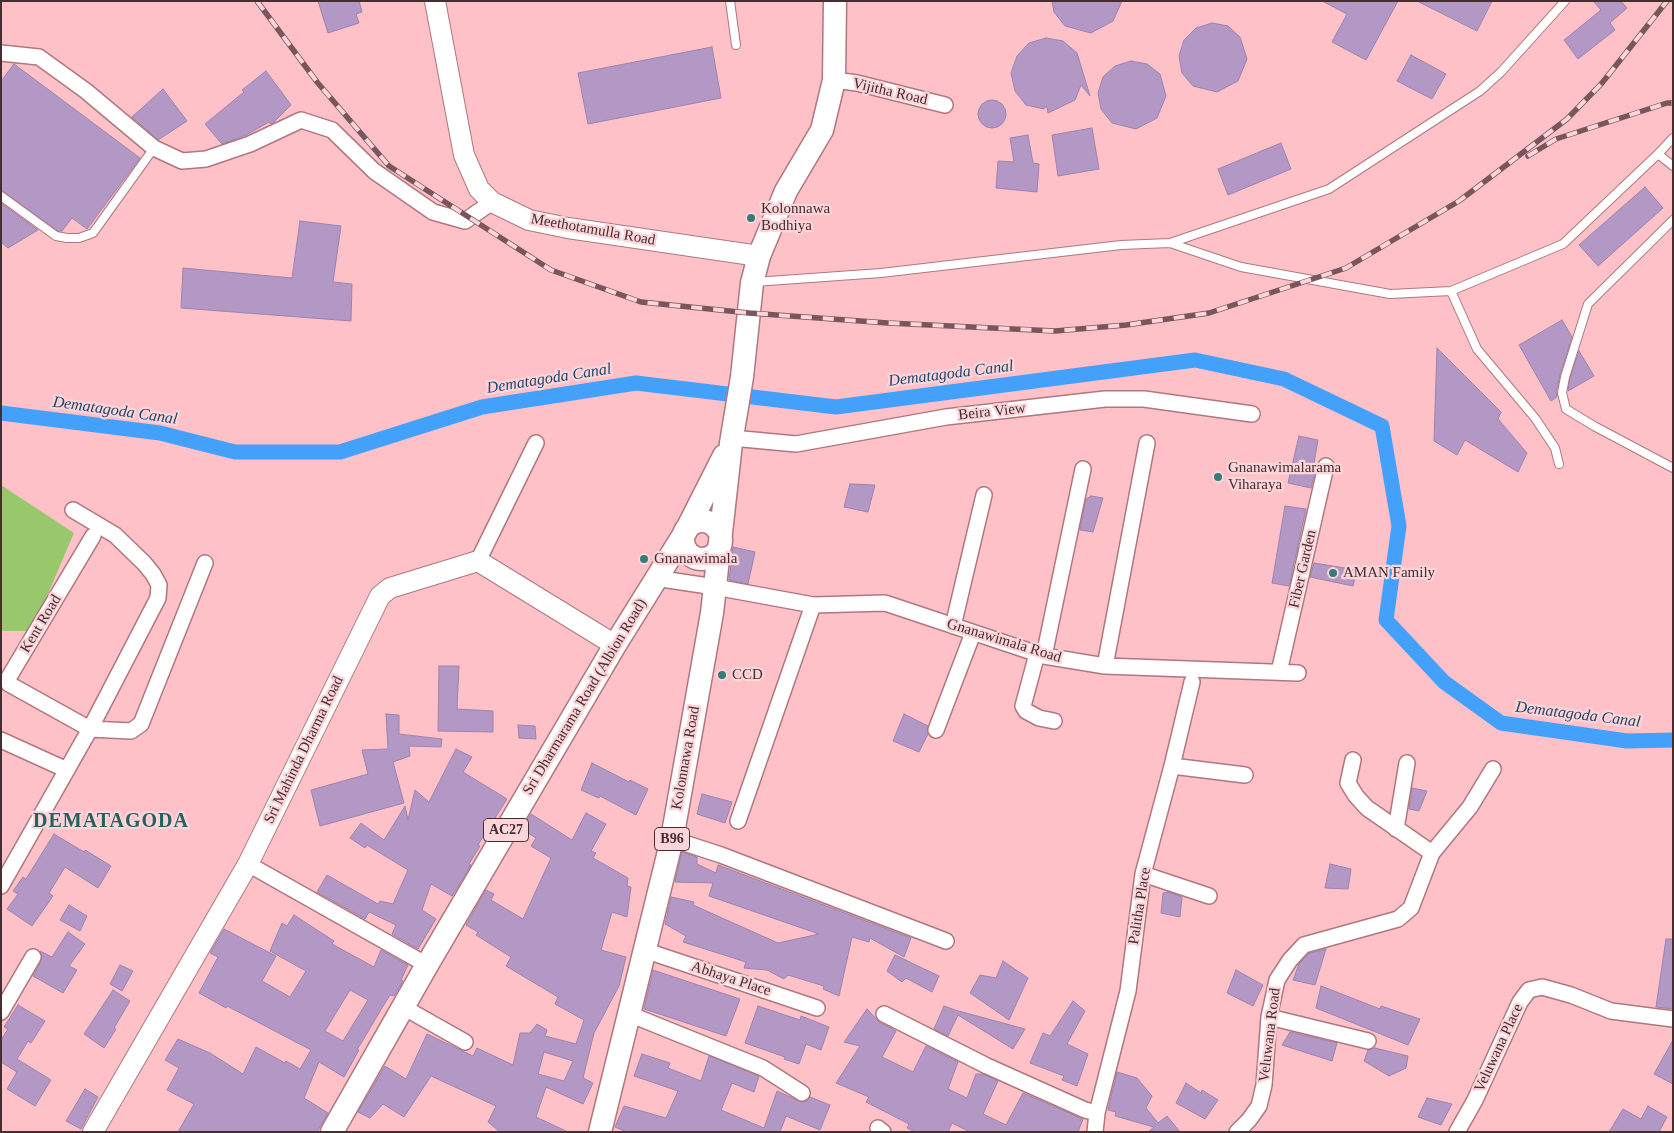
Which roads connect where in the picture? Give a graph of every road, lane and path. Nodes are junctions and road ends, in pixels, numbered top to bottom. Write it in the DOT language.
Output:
graph roads {
  1 [pos="435,1"];
  2 [pos="730,1"];
  3 [pos="835,1"];
  4 [pos="1561,3"];
  5 [pos="736,45"];
  6 [pos="2,53"];
  7 [pos="834,80"];
  8 [pos="946,105"];
  9 [pos="1673,138"];
  10 [pos="154,148"];
  11 [pos="1658,154"];
  12 [pos="1673,166"];
  13 [pos="1,196"];
  14 [pos="492,202"];
  15 [pos="1673,220"];
  16 [pos="1170,243"];
  17 [pos="759,256"];
  18 [pos="752,283"];
  19 [pos="1451,290"];
  20 [pos="1252,414"];
  21 [pos="732,440"];
  22 [pos="536,443"];
  23 [pos="1147,443"];
  24 [pos="1559,464"];
  25 [pos="1326,466"];
  26 [pos="1673,468"];
  27 [pos="1083,469"];
  28 [pos="984,495"];
  29 [pos="73,510"];
  30 [pos="686,531"];
  31 [pos="93,536"];
  32 [pos="720,541"];
  33 [pos="478,562"];
  34 [pos="204,564"];
  35 [pos="655,578"];
  36 [pos="715,587"];
  37 [pos="813,605"];
  38 [pos="953,626"];
  39 [pos="973,633"];
  40 [pos="615,645"];
  41 [pos="1041,655"];
  42 [pos="1105,666"];
  43 [pos="1279,672"];
  44 [pos="1298,673"];
  45 [pos="1192,682"];
  46 [pos="1054,720"];
  47 [pos="90,729"];
  48 [pos="936,730"];
  49 [pos="1,740"];
  50 [pos="1353,760"];
  51 [pos="1407,763"];
  52 [pos="1172,766"];
  53 [pos="1493,769"];
  54 [pos="67,770"];
  55 [pos="1245,775"];
  56 [pos="738,821"];
  57 [pos="1396,829"];
  58 [pos="672,839"];
  59 [pos="1432,853"];
  60 [pos="248,864"];
  61 [pos="1143,874"];
  62 [pos="1,886"];
  63 [pos="1209,896"];
  64 [pos="946,941"];
  65 [pos="644,950"];
  66 [pos="33,957"];
  67 [pos="427,965"];
  68 [pos="403,1007"];
  69 [pos="817,1008"];
  70 [pos="1,1012"];
  71 [pos="629,1014"];
  72 [pos="884,1014"];
  73 [pos="1269,1017"];
  74 [pos="1673,1019"];
  75 [pos="1368,1041"];
  76 [pos="465,1042"];
  77 [pos="802,1093"];
  78 [pos="1097,1113"];
  79 [pos="93,1132"];
  80 [pos="332,1132"];
  81 [pos="600,1132"];
  82 [pos="1095,1132"];
  83 [pos="1237,1132"];
  84 [pos="1457,1132"];
  1 -- 14 [label="street, Meethotamulla Road"];
  2 -- 5 [label="lane"];
  3 -- 7 [label="main road, B96"];
  4 -- 16 [label="lane"];
  6 -- 10 [label="street"];
  7 -- 8 [label="street, Vijitha Road"];
  7 -- 17 [label="main road, B96"];
  9 -- 11 [label="lane"];
  10 -- 13 [label="lane"];
  10 -- 14 [label="street"];
  11 -- 12 [label="lane"];
  11 -- 19 [label="lane"];
  14 -- 17 [label="street, Meethotamulla Road"];
  15 -- 26 [label="lane"];
  16 -- 18 [label="lane"];
  16 -- 19 [label="lane"];
  17 -- 18 [label="main road, B96"];
  18 -- 21 [label="main road, B96"];
  19 -- 24 [label="lane"];
  20 -- 21 [label="street, Beira View"];
  21 -- 30 [label="main road, Sri Dharmarama Road (Albion Road) / AC27"];
  21 -- 32 [label="main road, Kolonnawa Road / B96"];
  22 -- 33 [label="street"];
  23 -- 42 [label="street"];
  25 -- 43 [label="street, Fiber Garden"];
  27 -- 41 [label="street"];
  28 -- 38 [label="street"];
  29 -- 47 [label="street"];
  30 -- 32 [label="main road"];
  30 -- 35 [label="main road, Sri Dharmarama Road (Albion Road) / AC27"];
  31 -- 47 [label="street, Kent Road"];
  32 -- 36 [label="main road, Kolonnawa Road / B96"];
  33 -- 40 [label="street"];
  33 -- 60 [label="street, Sri Mahinda Dharma Road"];
  34 -- 47 [label="street, Kent Road"];
  35 -- 36 [label="street, Gnanawimala Road"];
  35 -- 40 [label="main road, Sri Dharmarama Road (Albion Road) / AC27"];
  36 -- 37 [label="street, Gnanawimala Road"];
  36 -- 58 [label="main road, Kolonnawa Road / B96"];
  37 -- 38 [label="street, Gnanawimala Road"];
  37 -- 56 [label="street"];
  38 -- 39 [label="street, Gnanawimala Road"];
  39 -- 41 [label="street, Gnanawimala Road"];
  39 -- 48 [label="street"];
  40 -- 67 [label="main road, Sri Dharmarama Road (Albion Road) / AC27"];
  41 -- 42 [label="street, Gnanawimala Road"];
  41 -- 46 [label="street"];
  42 -- 43 [label="street, Gnanawimala Road"];
  43 -- 44 [label="street, Gnanawimala Road"];
  45 -- 52 [label="street, Palitha Place"];
  47 -- 54 [label="street"];
  49 -- 54 [label="street"];
  50 -- 57 [label="street"];
  51 -- 57 [label="street"];
  52 -- 55 [label="street"];
  52 -- 61 [label="street, Palitha Place"];
  53 -- 59 [label="street, Veluwana Road"];
  54 -- 62 [label="street"];
  57 -- 59 [label="street"];
  58 -- 64 [label="street"];
  58 -- 65 [label="main road, Kolonnawa Road / B96"];
  59 -- 73 [label="street, Veluwana Road"];
  60 -- 67 [label="street"];
  60 -- 79 [label="street, Sri Mahinda Dharma Road"];
  61 -- 63 [label="street"];
  61 -- 78 [label="street, Palitha Place"];
  65 -- 69 [label="street, Abhaya Place"];
  65 -- 71 [label="main road, Kolonnawa Road / B96"];
  66 -- 70 [label="street"];
  67 -- 68 [label="main road, Sri Dharmarama Road (Albion Road) / AC27"];
  68 -- 76 [label="street"];
  68 -- 80 [label="main road, Sri Dharmarama Road (Albion Road) / AC27"];
  71 -- 77 [label="street"];
  71 -- 81 [label="main road, Kolonnawa Road / B96"];
  72 -- 78 [label="street"];
  73 -- 75 [label="street"];
  73 -- 83 [label="street, Veluwana Road"];
  74 -- 84 [label="street, Veluwana Place"];
  78 -- 82 [label="street, Palitha Place"];
}
